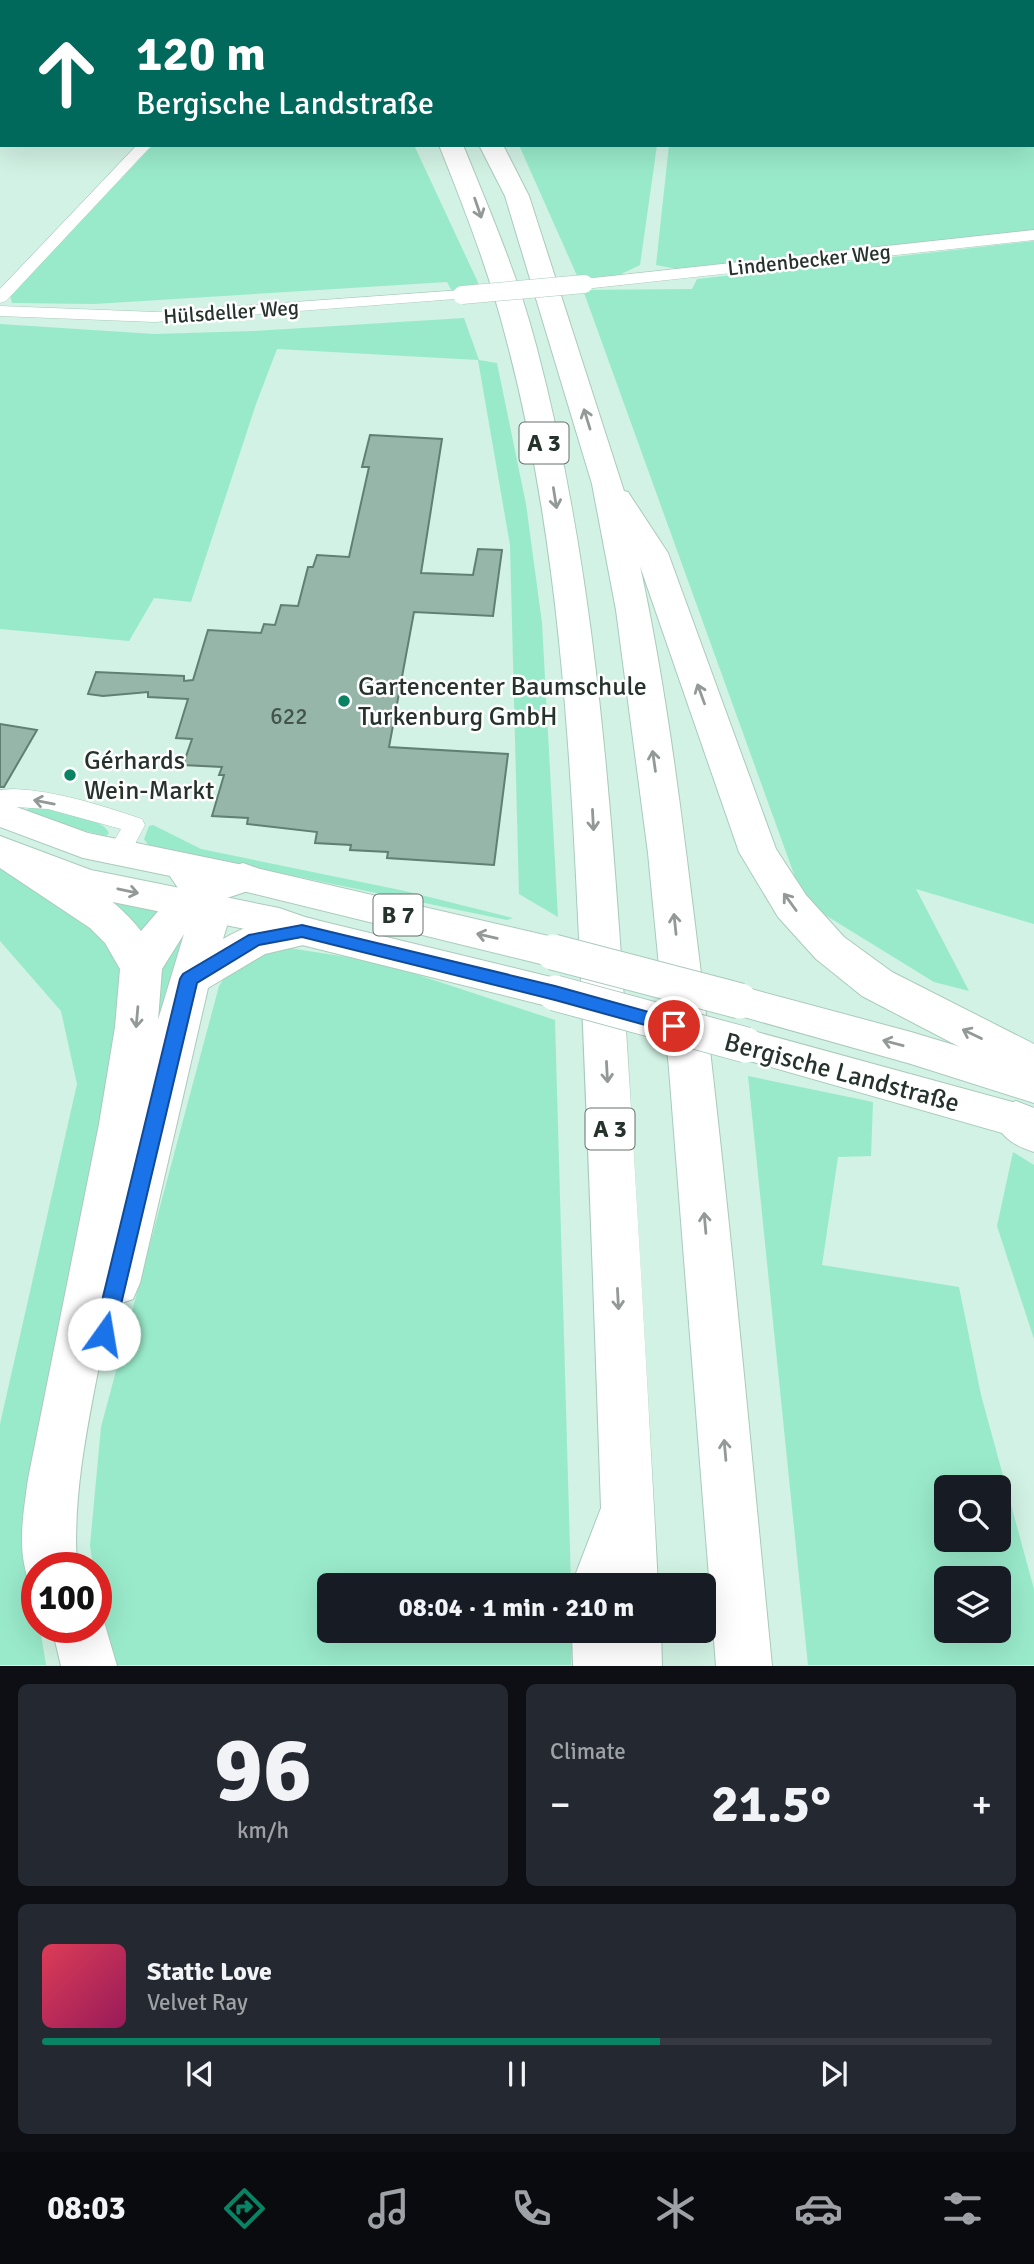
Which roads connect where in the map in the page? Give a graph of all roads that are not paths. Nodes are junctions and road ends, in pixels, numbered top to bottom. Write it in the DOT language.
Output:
graph roads {
  1 [pos="143,147"];
  2 [pos="452,147"];
  3 [pos="492,147"];
  4 [pos="1034,236"];
  5 [pos="462,295"];
  6 [pos="0,298"];
  7 [pos="0,311"];
  8 [pos="607,484"];
  9 [pos="0,798"];
  10 [pos="0,814"];
  11 [pos="120,853"];
  12 [pos="17,857"];
  13 [pos="205,889"];
  14 [pos="302,931"];
  15 [pos="141,970"];
  16 [pos="189,979"];
  17 [pos="1034,1062"];
  18 [pos="1029,1116"];
  19 [pos="628,1505"];
  20 [pos="731,1518"];
  21 [pos="49,1552"];
  22 [pos="75,1552"];
  23 [pos="603,1573"];
  24 [pos="631,1573"];
  25 [pos="58,1643"];
  26 [pos="84,1643"];
  27 [pos="600,1643"];
  28 [pos="633,1643"];
  29 [pos="62,1665"];
  30 [pos="89,1665"];
  31 [pos="601,1665"];
  32 [pos="634,1665"];
  33 [pos="744,1665"];
  34 [pos="759,1665"];
  1 -- 6 [label="street"];
  2 -- 19 [label="highway, A 3, one-way"];
  8 -- 3 [label="highway, A 3, one-way"];
  4 -- 5 [label="street, Lindenbecker Weg, bridge"];
  5 -- 7 [label="street, Hülsdeller Weg"];
  17 -- 8 [label="highway, one-way"];
  20 -- 8 [label="highway, A 3, one-way"];
  11 -- 9 [label="street, one-way"];
  10 -- 11 [label="main road, Bergische Landstraße / B 7"];
  11 -- 12 [label="main road"];
  11 -- 13 [label="main road, Bergische Landstraße / B 7"];
  12 -- 13 [label="main road, Bergische Landstraße / B 7, one-way"];
  12 -- 15 [label="highway"];
  13 -- 14 [label="main road, Bergische Landstraße / B 7"];
  13 -- 15 [label="highway"];
  13 -- 16 [label="highway"];
  18 -- 13 [label="main road, Bergische Landstraße / B 7, one-way, bridge"];
  14 -- 16 [label="highway"];
  14 -- 18 [label="main road, Bergische Landstraße / B 7, bridge"];
  15 -- 21 [label="highway, one-way"];
  16 -- 22 [label="highway"];
  19 -- 23 [label="highway"];
  19 -- 24 [label="highway, A 3"];
  20 -- 33 [label="highway, A 3"];
  20 -- 34 [label="highway"];
  25 -- 29 [label="highway"];
  26 -- 30 [label="highway"];
  27 -- 31 [label="highway"];
  28 -- 32 [label="highway"];
}
